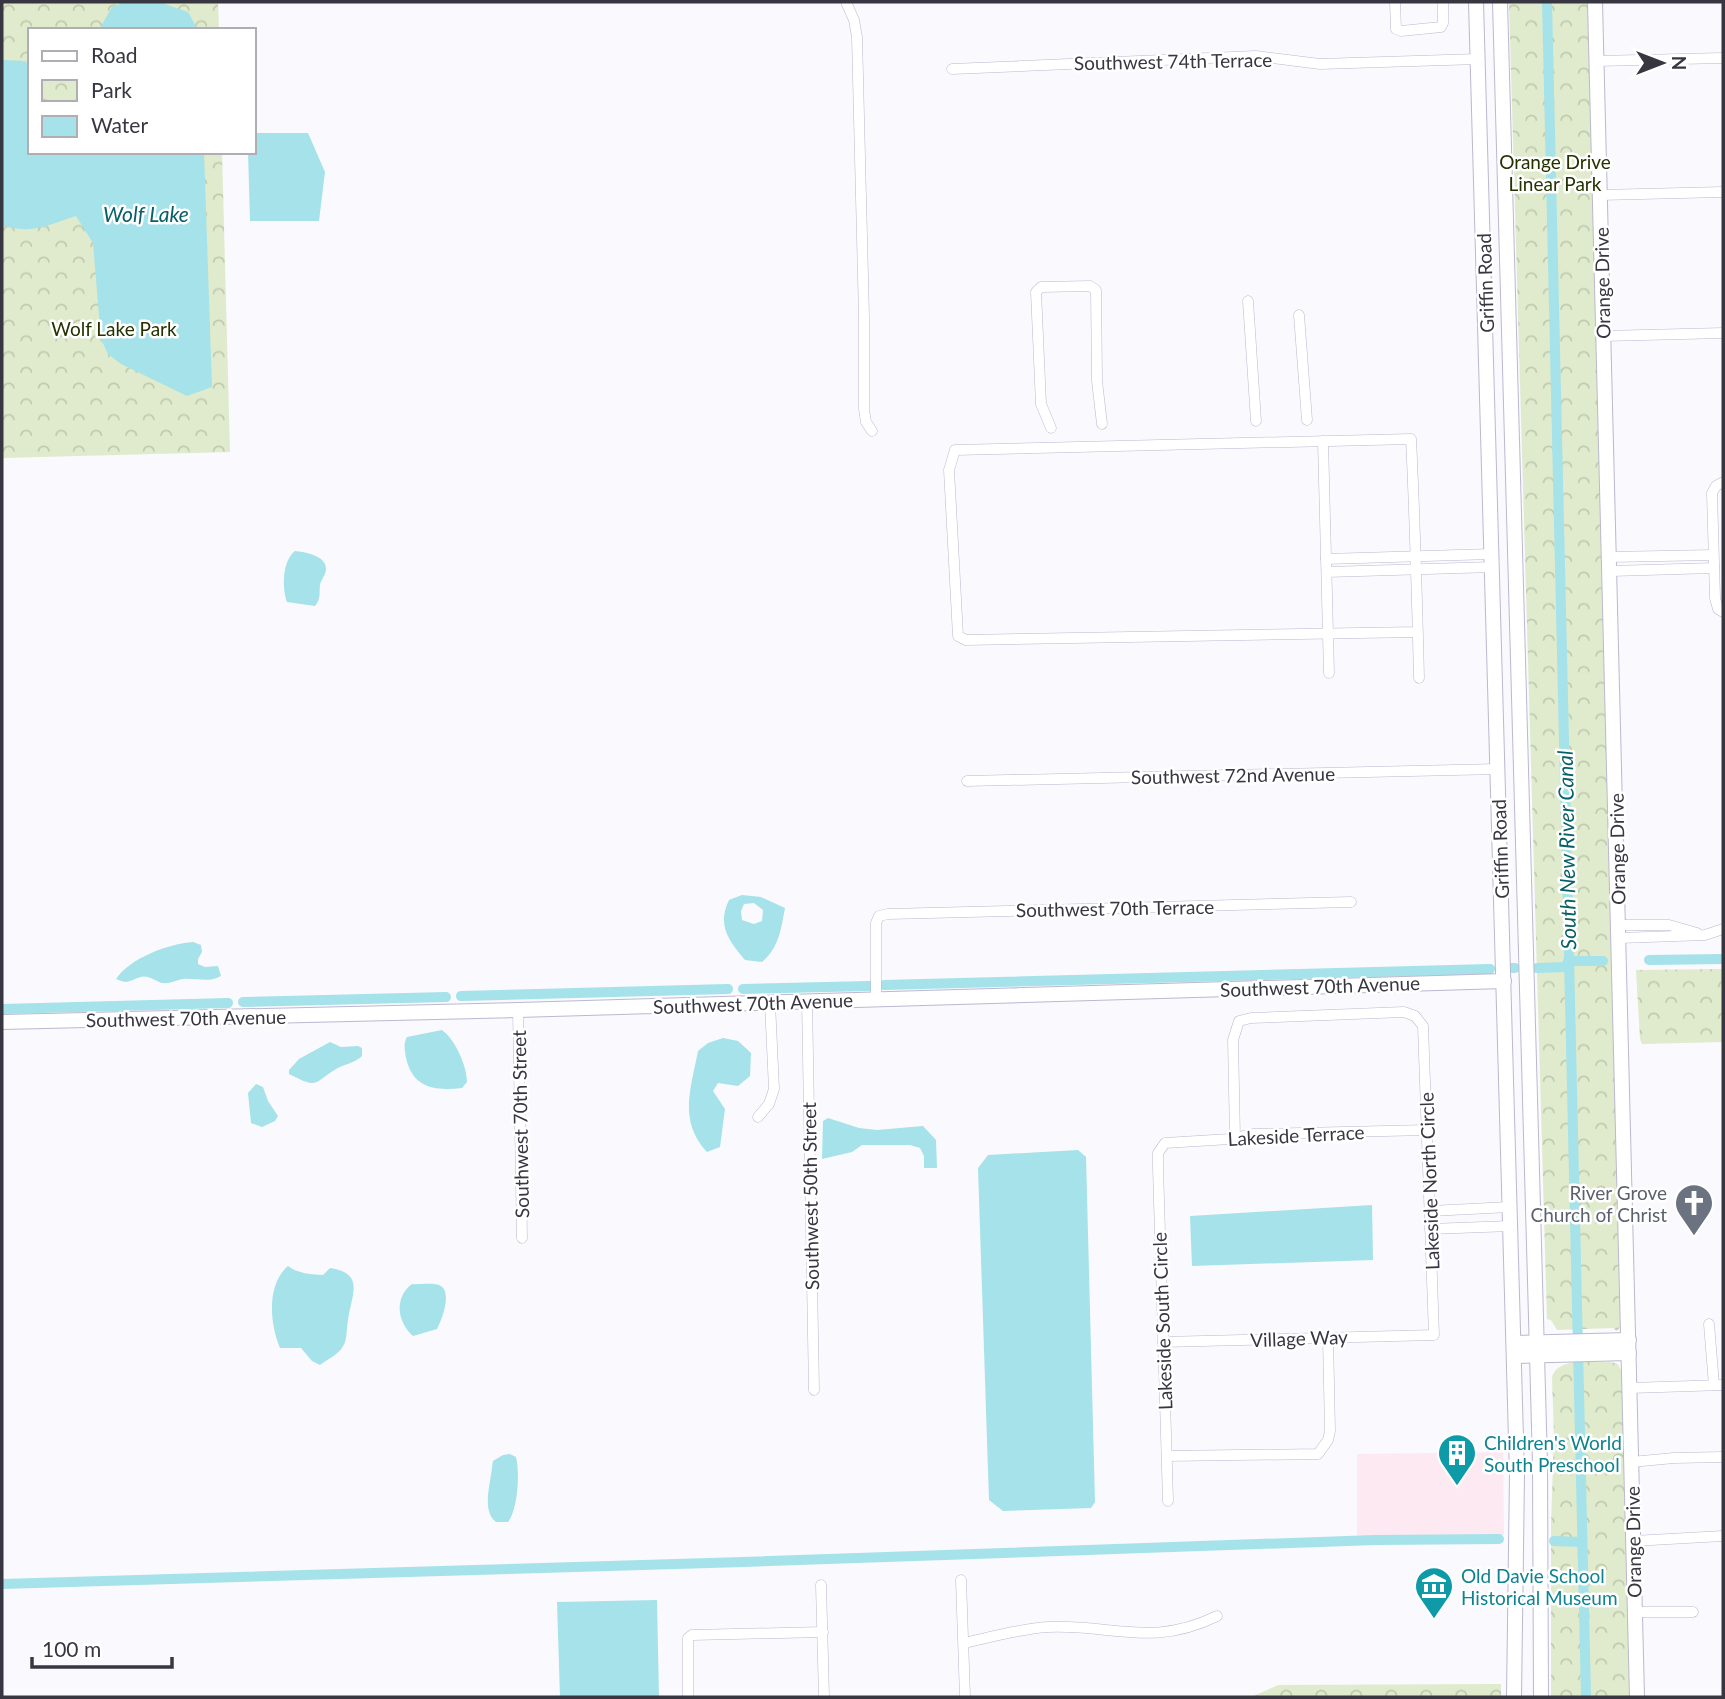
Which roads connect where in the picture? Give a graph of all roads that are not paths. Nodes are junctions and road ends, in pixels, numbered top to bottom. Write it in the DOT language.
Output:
graph roads {
  1 [pos="846,2"];
  2 [pos="1395,2"];
  3 [pos="1443,2"];
  4 [pos="1476,2"];
  5 [pos="1500,2"];
  6 [pos="1595,2"];
  7 [pos="1477,27"];
  8 [pos="1501,45"];
  9 [pos="1723,58"];
  10 [pos="1478,59"];
  11 [pos="1597,61"];
  12 [pos="952,69"];
  13 [pos="1503,86"];
  14 [pos="1723,192"];
  15 [pos="1600,195"];
  16 [pos="1248,301"];
  17 [pos="1299,315"];
  18 [pos="1723,333"];
  19 [pos="1604,337"];
  20 [pos="1307,420"];
  21 [pos="1256,421"];
  22 [pos="1102,424"];
  23 [pos="1051,428"];
  24 [pos="872,431"];
  25 [pos="1323,441"];
  26 [pos="1723,482"];
  27 [pos="1713,555"];
  28 [pos="1416,557"];
  29 [pos="1326,559"];
  30 [pos="1492,561"];
  31 [pos="1610,564"];
  32 [pos="1714,568"];
  33 [pos="1416,570"];
  34 [pos="1327,572"];
  35 [pos="1721,611"];
  36 [pos="1418,632"];
  37 [pos="1328,634"];
  38 [pos="1329,673"];
  39 [pos="1419,678"];
  40 [pos="1498,769"];
  41 [pos="967,780"];
  42 [pos="1351,902"];
  43 [pos="1723,929"];
  44 [pos="1619,931"];
  45 [pos="1503,945"];
  46 [pos="1527,967"];
  47 [pos="1504,981"];
  48 [pos="876,999"];
  49 [pos="807,1002"];
  50 [pos="771,1003"];
  51 [pos="518,1010"];
  52 [pos="1528,1020"];
  53 [pos="2,1022"];
  54 [pos="758,1117"];
  55 [pos="1427,1130"];
  56 [pos="1235,1138"];
  57 [pos="1165,1143"];
  58 [pos="1510,1208"];
  59 [pos="1430,1211"];
  60 [pos="1511,1226"];
  61 [pos="1430,1229"];
  62 [pos="522,1238"];
  63 [pos="1709,1324"];
  64 [pos="1434,1335"];
  65 [pos="1328,1338"];
  66 [pos="1163,1342"];
  67 [pos="1629,1346"];
  68 [pos="1537,1349"];
  69 [pos="1514,1350"];
  70 [pos="1718,1385"];
  71 [pos="1630,1388"];
  72 [pos="814,1390"];
  73 [pos="1167,1456"];
  74 [pos="1723,1457"];
  75 [pos="1631,1462"];
  76 [pos="1168,1501"];
  77 [pos="1723,1536"];
  78 [pos="1633,1541"];
  79 [pos="961,1580"];
  80 [pos="821,1585"];
  81 [pos="1517,1597"];
  82 [pos="1635,1612"];
  83 [pos="1693,1612"];
  84 [pos="1217,1616"];
  85 [pos="1541,1623"];
  86 [pos="822,1632"];
  87 [pos="964,1643"];
  88 [pos="688,1697"];
  89 [pos="824,1697"];
  90 [pos="965,1697"];
  91 [pos="1514,1697"];
  92 [pos="1541,1697"];
  93 [pos="1637,1697"];
  1 -- 24 [label="street"];
  2 -- 3 [label="street"];
  4 -- 7 [label="main road, Griffin Road"];
  5 -- 8 [label="main road, Griffin Road"];
  6 -- 11 [label="main road, Orange Drive"];
  7 -- 8 [label="main road"];
  7 -- 10 [label="main road, Griffin Road"];
  8 -- 13 [label="main road, Griffin Road"];
  9 -- 11 [label="street"];
  10 -- 12 [label="street, Southwest 74th Terrace"];
  10 -- 13 [label="main road"];
  10 -- 30 [label="main road, Griffin Road"];
  11 -- 15 [label="main road, Orange Drive"];
  13 -- 46 [label="main road, Griffin Road"];
  14 -- 15 [label="street"];
  15 -- 19 [label="main road, Orange Drive"];
  16 -- 21 [label="street"];
  17 -- 20 [label="street"];
  18 -- 19 [label="street"];
  19 -- 31 [label="main road, Orange Drive"];
  22 -- 23 [label="street"];
  25 -- 28 [label="street"];
  25 -- 29 [label="street"];
  25 -- 37 [label="street"];
  26 -- 27 [label="street"];
  27 -- 31 [label="street"];
  27 -- 32 [label="street"];
  28 -- 29 [label="street"];
  28 -- 30 [label="street"];
  28 -- 33 [label="street"];
  29 -- 34 [label="street"];
  30 -- 33 [label="street"];
  30 -- 40 [label="main road, Griffin Road"];
  31 -- 32 [label="street"];
  31 -- 44 [label="main road, Orange Drive"];
  32 -- 35 [label="street"];
  33 -- 34 [label="street"];
  33 -- 36 [label="street"];
  34 -- 37 [label="street"];
  36 -- 37 [label="street"];
  36 -- 39 [label="street"];
  37 -- 38 [label="street"];
  40 -- 41 [label="street, Southwest 72nd Avenue"];
  40 -- 45 [label="main road, Griffin Road"];
  42 -- 48 [label="street, Southwest 70th Terrace"];
  43 -- 44 [label="street"];
  44 -- 67 [label="main road, Orange Drive"];
  45 -- 46 [label="main road"];
  45 -- 47 [label="main road, Griffin Road"];
  46 -- 52 [label="main road, Griffin Road"];
  47 -- 48 [label="main road, Southwest 70th Avenue"];
  47 -- 52 [label="main road"];
  47 -- 58 [label="main road, Griffin Road"];
  48 -- 49 [label="main road, Southwest 70th Avenue"];
  49 -- 50 [label="main road, Southwest 70th Avenue"];
  49 -- 72 [label="street, Southwest 50th Street"];
  50 -- 51 [label="main road, Southwest 70th Avenue"];
  50 -- 54 [label="street"];
  51 -- 53 [label="main road, Southwest 70th Avenue"];
  51 -- 62 [label="street, Southwest 70th Street"];
  52 -- 68 [label="main road, Griffin Road"];
  55 -- 56 [label="street, Lakeside Terrace"];
  55 -- 56 [label="street, Lakeside North Circle"];
  55 -- 59 [label="street, Lakeside North Circle"];
  56 -- 57 [label="street, Lakeside Terrace"];
  57 -- 66 [label="street, Lakeside South Circle"];
  58 -- 59 [label="street"];
  58 -- 60 [label="main road, Griffin Road"];
  59 -- 61 [label="street, Lakeside North Circle"];
  60 -- 61 [label="street"];
  60 -- 69 [label="main road, Griffin Road"];
  61 -- 64 [label="street, Lakeside North Circle"];
  63 -- 70 [label="street"];
  64 -- 65 [label="street, Village Way"];
  65 -- 66 [label="street, Village Way"];
  65 -- 73 [label="street"];
  66 -- 73 [label="street, Lakeside South Circle"];
  67 -- 68 [label="main road"];
  67 -- 71 [label="main road, Orange Drive"];
  68 -- 69 [label="main road"];
  68 -- 85 [label="main road, Griffin Road"];
  69 -- 81 [label="main road, Griffin Road"];
  70 -- 71 [label="street"];
  71 -- 75 [label="main road, Orange Drive"];
  73 -- 76 [label="street, Lakeside South Circle"];
  74 -- 75 [label="street"];
  75 -- 78 [label="main road, Orange Drive"];
  77 -- 78 [label="street"];
  78 -- 82 [label="main road, Orange Drive"];
  79 -- 87 [label="street"];
  80 -- 86 [label="street"];
  81 -- 85 [label="main road"];
  81 -- 91 [label="main road, Griffin Road"];
  82 -- 83 [label="street"];
  82 -- 93 [label="main road, Orange Drive"];
  84 -- 87 [label="street"];
  85 -- 92 [label="main road, Griffin Road"];
  86 -- 88 [label="street"];
  86 -- 89 [label="street"];
  87 -- 90 [label="street"];
}
